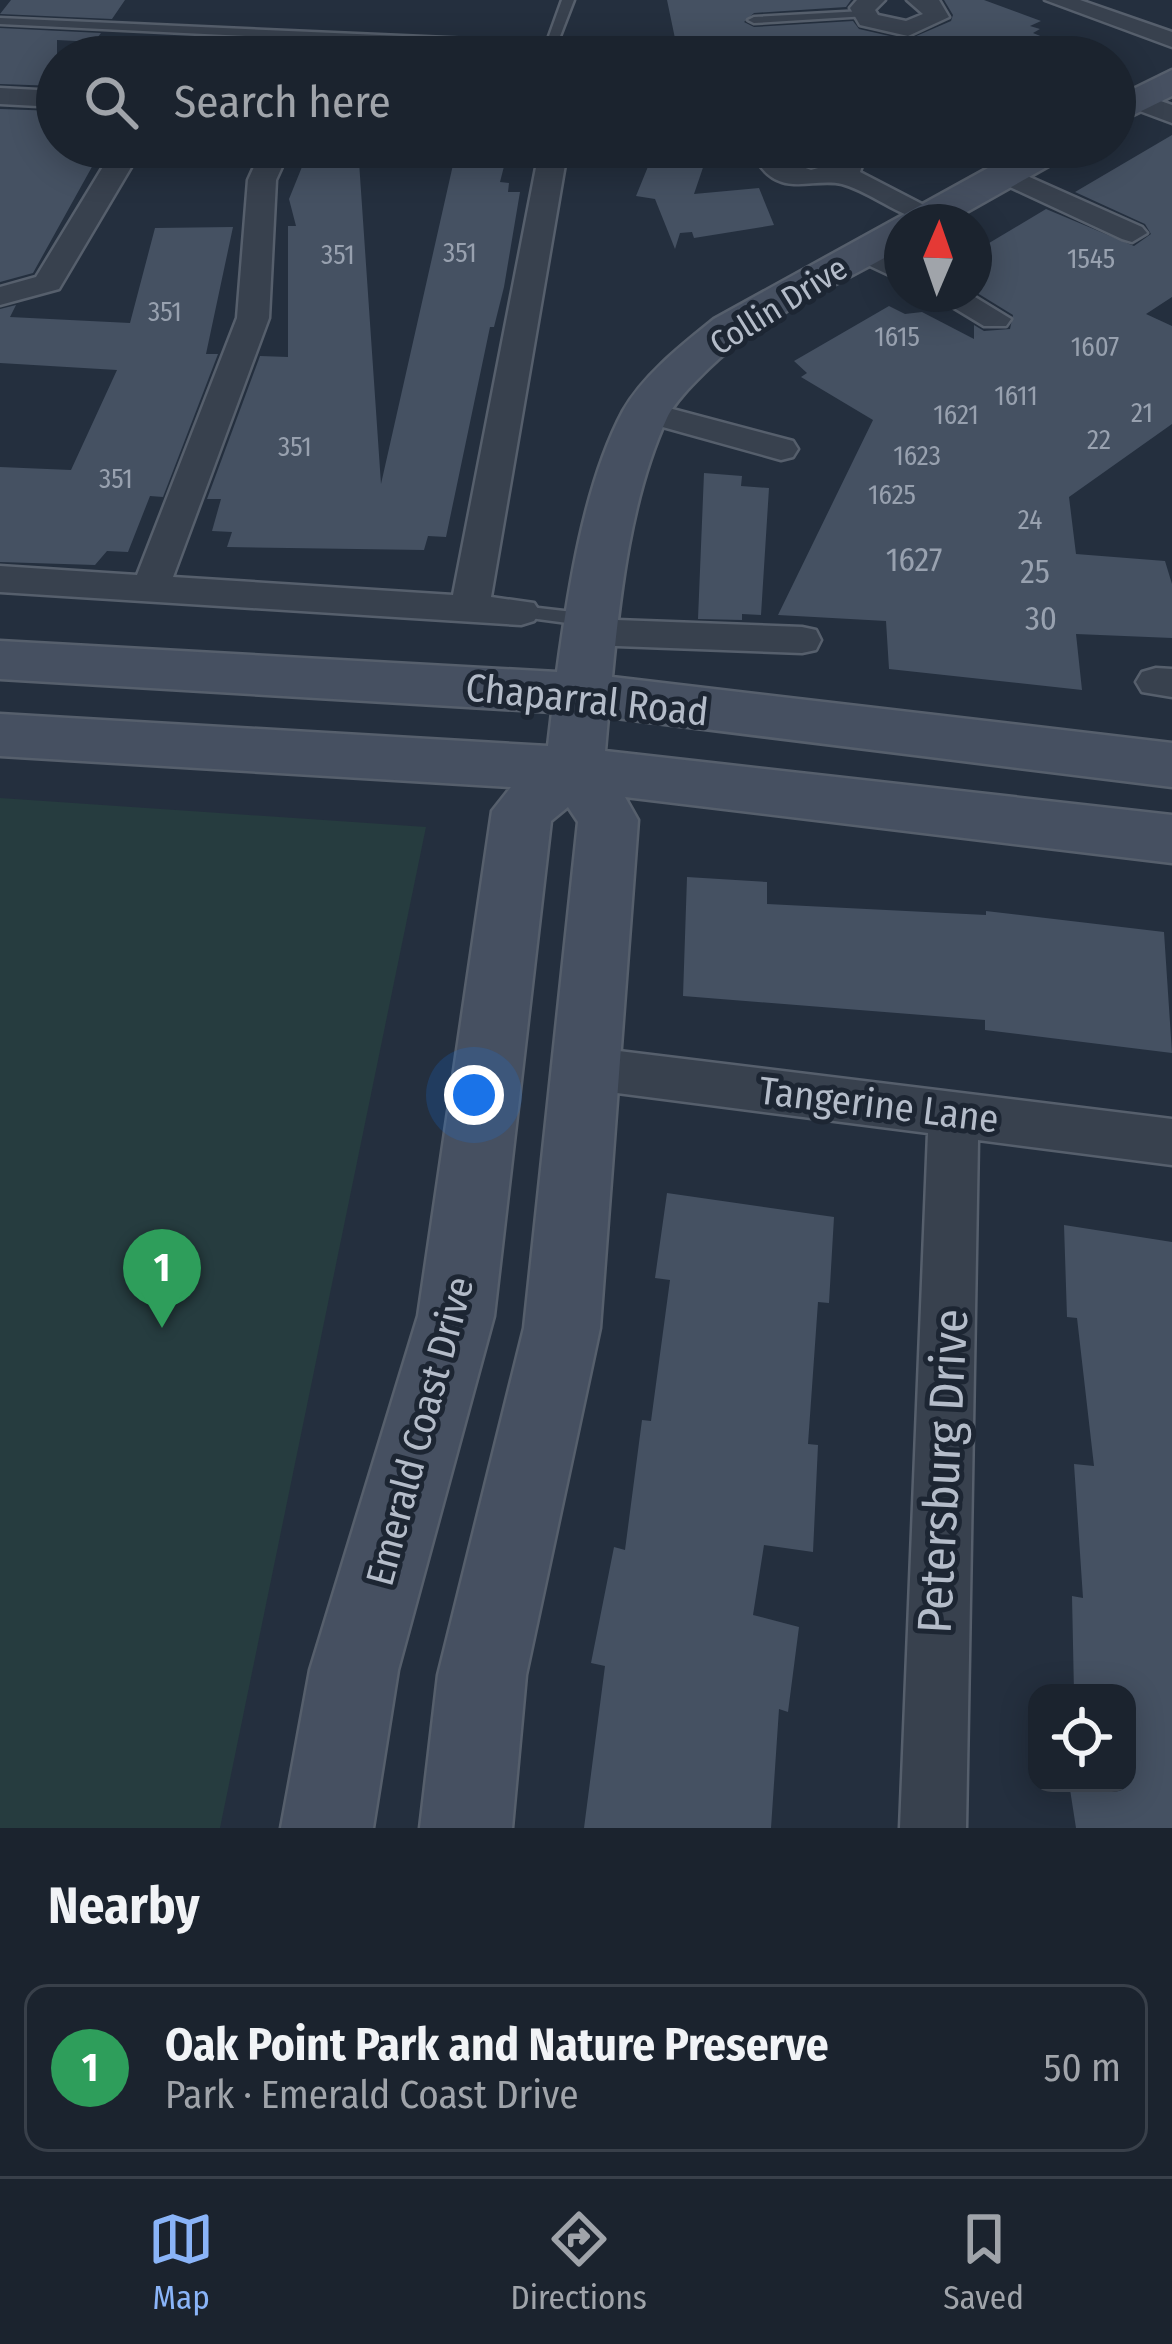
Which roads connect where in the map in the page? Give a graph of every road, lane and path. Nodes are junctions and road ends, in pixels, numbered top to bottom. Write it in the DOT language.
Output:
graph roads {
  1 [pos="568,0"];
  2 [pos="919,0"];
  3 [pos="1057,0"];
  4 [pos="868,7"];
  5 [pos="754,20"];
  6 [pos="0,21"];
  7 [pos="321,36"];
  8 [pos="555,36"];
  9 [pos="1172,40"];
  10 [pos="1172,81"];
  11 [pos="0,96"];
  12 [pos="36,98"];
  13 [pos="1142,109"];
  14 [pos="116,168"];
  15 [pos="267,168"];
  16 [pos="550,168"];
  17 [pos="778,168"];
  18 [pos="828,168"];
  19 [pos="846,168"];
  20 [pos="1017,168"];
  21 [pos="1006,174"];
  22 [pos="958,204"];
  23 [pos="884,215"];
  24 [pos="1132,233"];
  25 [pos="884,249"];
  26 [pos="0,296"];
  27 [pos="981,312"];
  28 [pos="995,319"];
  29 [pos="646,412"];
  30 [pos="781,449"];
  31 [pos="0,579"];
  32 [pos="151,586"];
  33 [pos="470,606"];
  34 [pos="521,612"];
  35 [pos="590,626"];
  36 [pos="802,640"];
  37 [pos="0,660"];
  38 [pos="583,694"];
  39 [pos="0,735"];
  40 [pos="1172,765"];
  41 [pos="574,770"];
  42 [pos="1172,838"];
  43 [pos="586,1068"];
  44 [pos="953,1113"];
  45 [pos="1172,1142"];
  46 [pos="327,1828"];
  47 [pos="466,1828"];
  48 [pos="933,1828"];
  1 -- 8 [label="lane"];
  2 -- 4 [label="street"];
  3 -- 9 [label="street"];
  4 -- 5 [label="lane"];
  6 -- 7 [label="lane"];
  10 -- 13 [label="street"];
  11 -- 12 [label="street"];
  14 -- 26 [label="street"];
  15 -- 32 [label="street"];
  16 -- 33 [label="street"];
  17 -- 18 [label="street"];
  19 -- 23 [label="street"];
  20 -- 21 [label="street, Collin Drive"];
  21 -- 22 [label="street, Collin Drive"];
  21 -- 24 [label="street"];
  25 -- 29 [label="street, Collin Drive"];
  27 -- 28 [label="street"];
  29 -- 30 [label="street"];
  29 -- 35 [label="street, Collin Drive"];
  31 -- 32 [label="street"];
  32 -- 33 [label="street"];
  33 -- 34 [label="street"];
  34 -- 35 [label="lane"];
  35 -- 36 [label="street"];
  35 -- 38 [label="street, Collin Drive"];
  37 -- 38 [label="street, Chaparral Road"];
  38 -- 40 [label="street, Chaparral Road"];
  38 -- 41 [label="street"];
  39 -- 41 [label="street, Chaparral Road"];
  41 -- 42 [label="street, Chaparral Road"];
  41 -- 43 [label="street"];
  41 -- 46 [label="street, Emerald Coast Drive"];
  43 -- 44 [label="street, Tangerine Lane"];
  43 -- 47 [label="street"];
  44 -- 45 [label="street, Tangerine Lane"];
  44 -- 48 [label="street, Petersburg Drive"];
}
